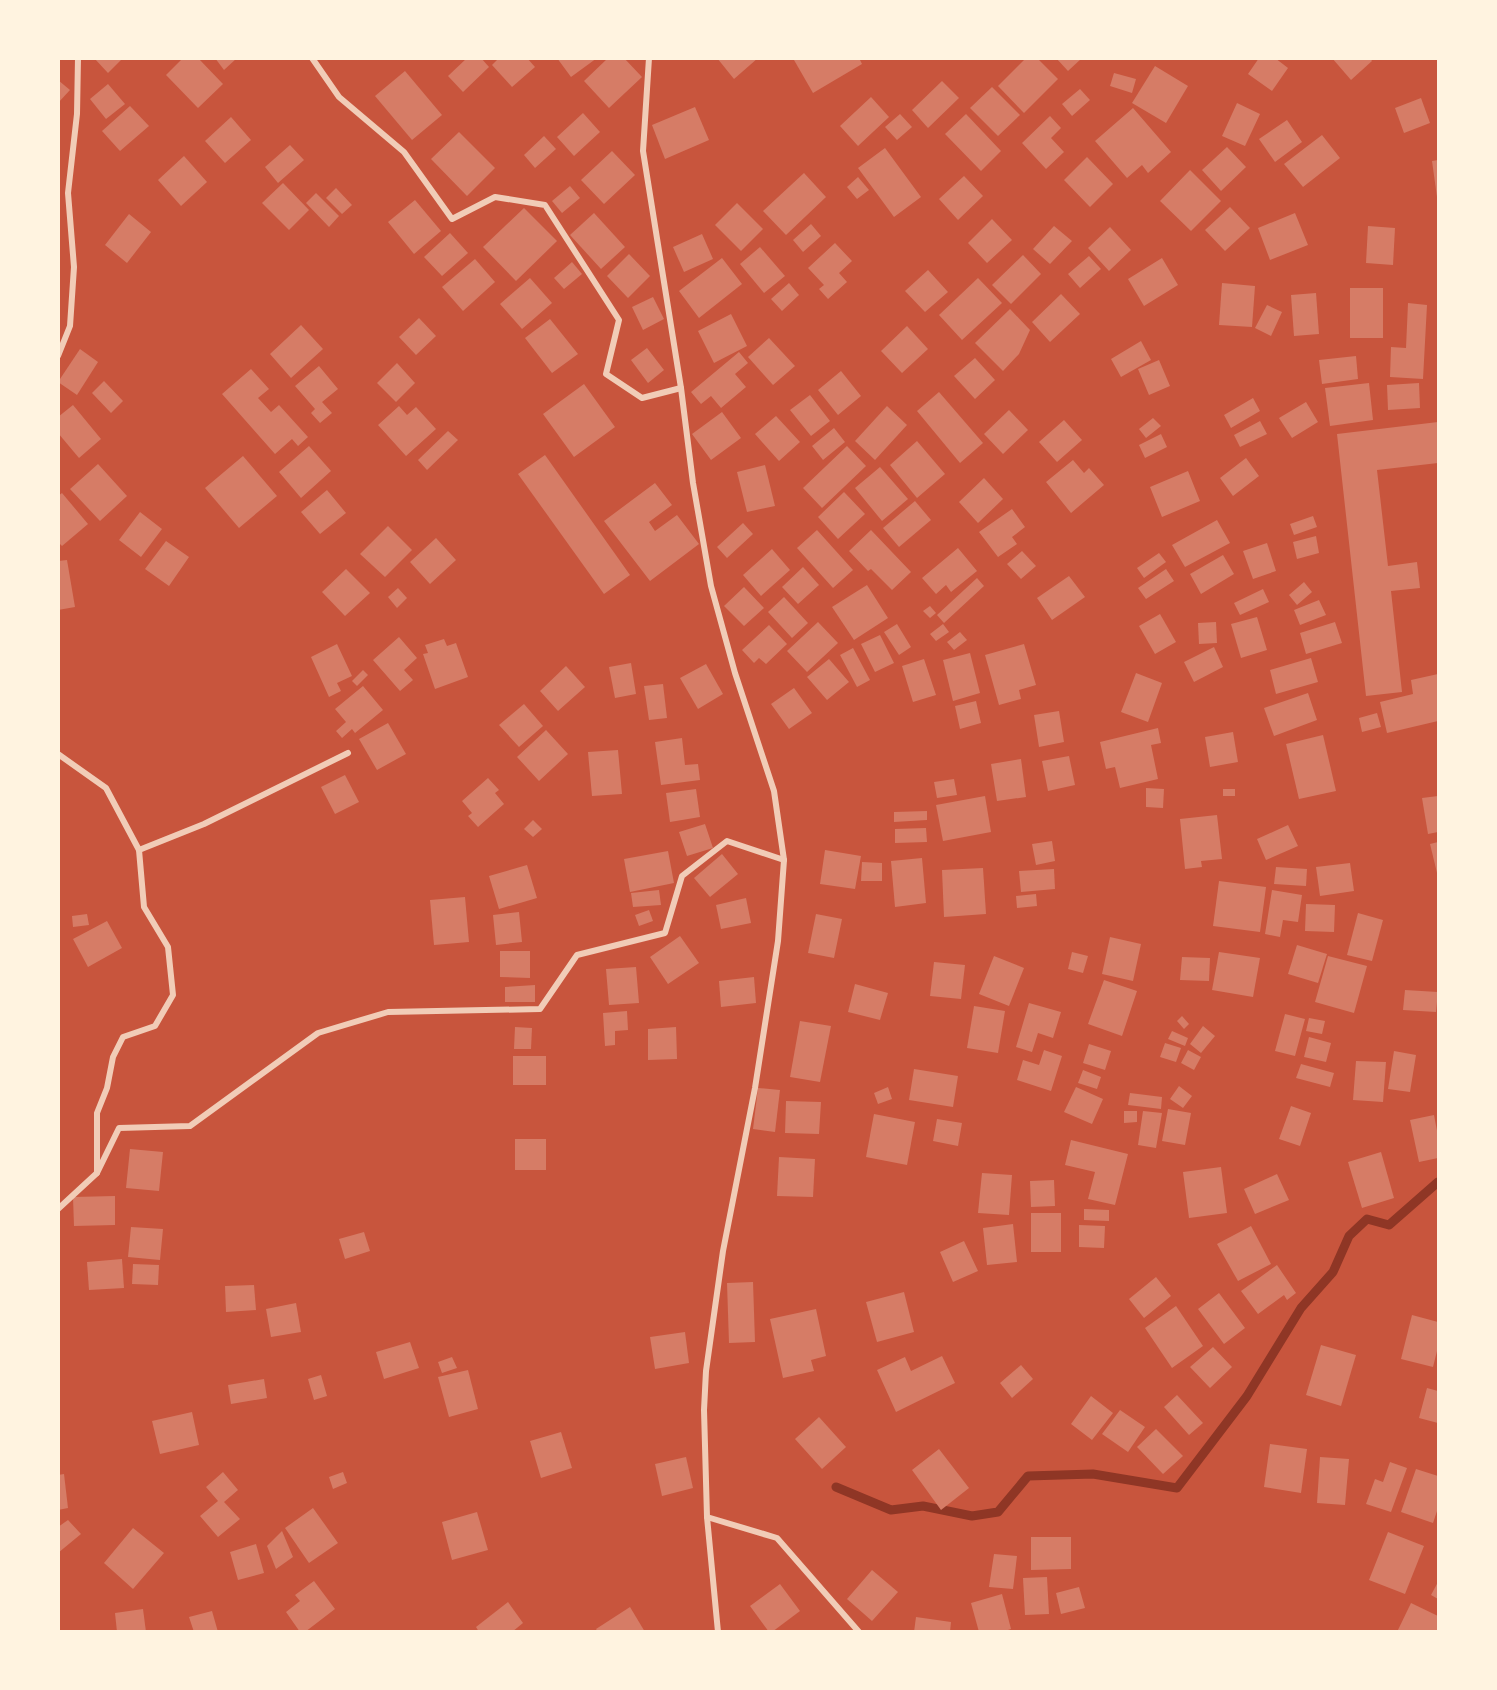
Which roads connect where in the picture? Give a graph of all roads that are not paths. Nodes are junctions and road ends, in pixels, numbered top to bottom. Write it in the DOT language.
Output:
graph roads {
  1 [pos="78,58"];
  2 [pos="312,58"];
  3 [pos="649,58"];
  4 [pos="58,356"];
  5 [pos="681,388"];
  6 [pos="348,753"];
  7 [pos="58,754"];
  8 [pos="140,850"];
  9 [pos="784,860"];
  10 [pos="97,1173"];
  11 [pos="58,1209"];
  12 [pos="706,1517"];
  13 [pos="718,1632"];
  14 [pos="859,1632"];
  1 -- 4 [label="street"];
  2 -- 5 [label="street"];
  3 -- 5 [label="street"];
  5 -- 9 [label="street"];
  6 -- 8 [label="street"];
  7 -- 8 [label="street"];
  8 -- 10 [label="street"];
  9 -- 10 [label="street"];
  9 -- 12 [label="street"];
  10 -- 11 [label="street"];
  12 -- 13 [label="street"];
  12 -- 14 [label="street"];
}
